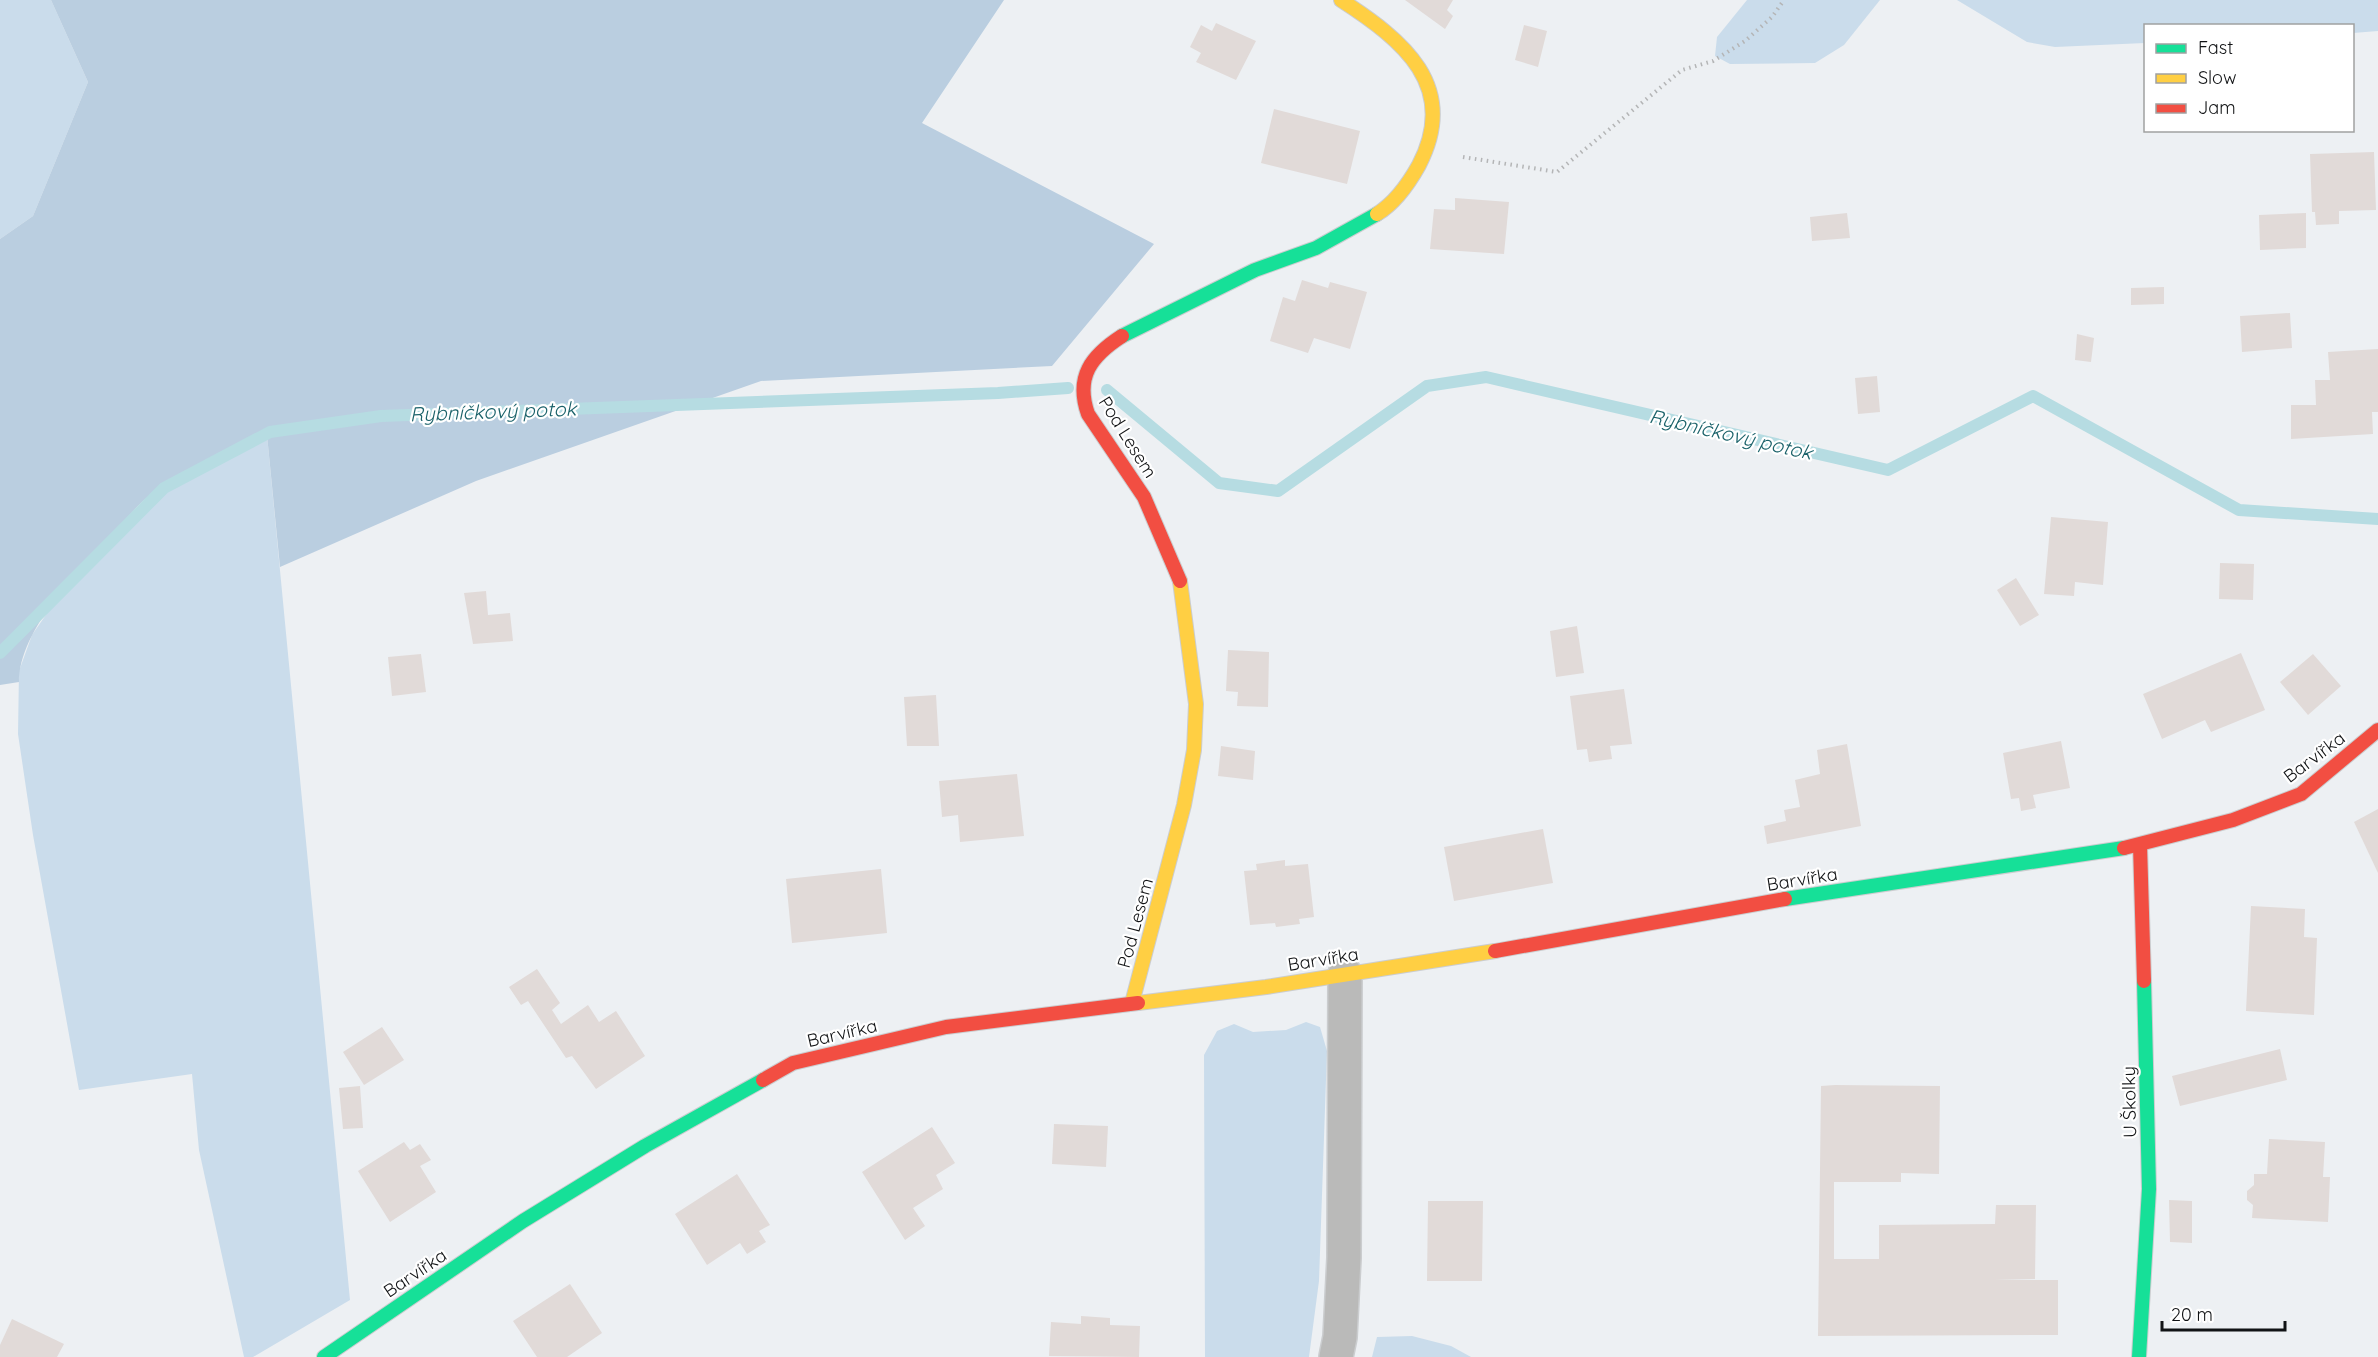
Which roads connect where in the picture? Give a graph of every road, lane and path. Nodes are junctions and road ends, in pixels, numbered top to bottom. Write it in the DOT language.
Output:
graph roads {
  1 [pos="1341,0"];
  2 [pos="1784,0"];
  3 [pos="1426,151"];
  4 [pos="2378,730"];
  5 [pos="2140,845"];
  6 [pos="1345,974"];
  7 [pos="1132,1003"];
  8 [pos="324,1357"];
  9 [pos="1336,1357"];
  10 [pos="2139,1357"];
  1 -- 3 [label="street, Pod Lesem"];
  2 -- 3 [label="path"];
  3 -- 7 [label="street, Pod Lesem"];
  4 -- 5 [label="street, Barvířka"];
  5 -- 6 [label="street, Barvířka"];
  5 -- 10 [label="street, U Školky"];
  6 -- 7 [label="street, Barvířka"];
  6 -- 9 [label="street"];
  7 -- 8 [label="street, Barvířka"];
}
